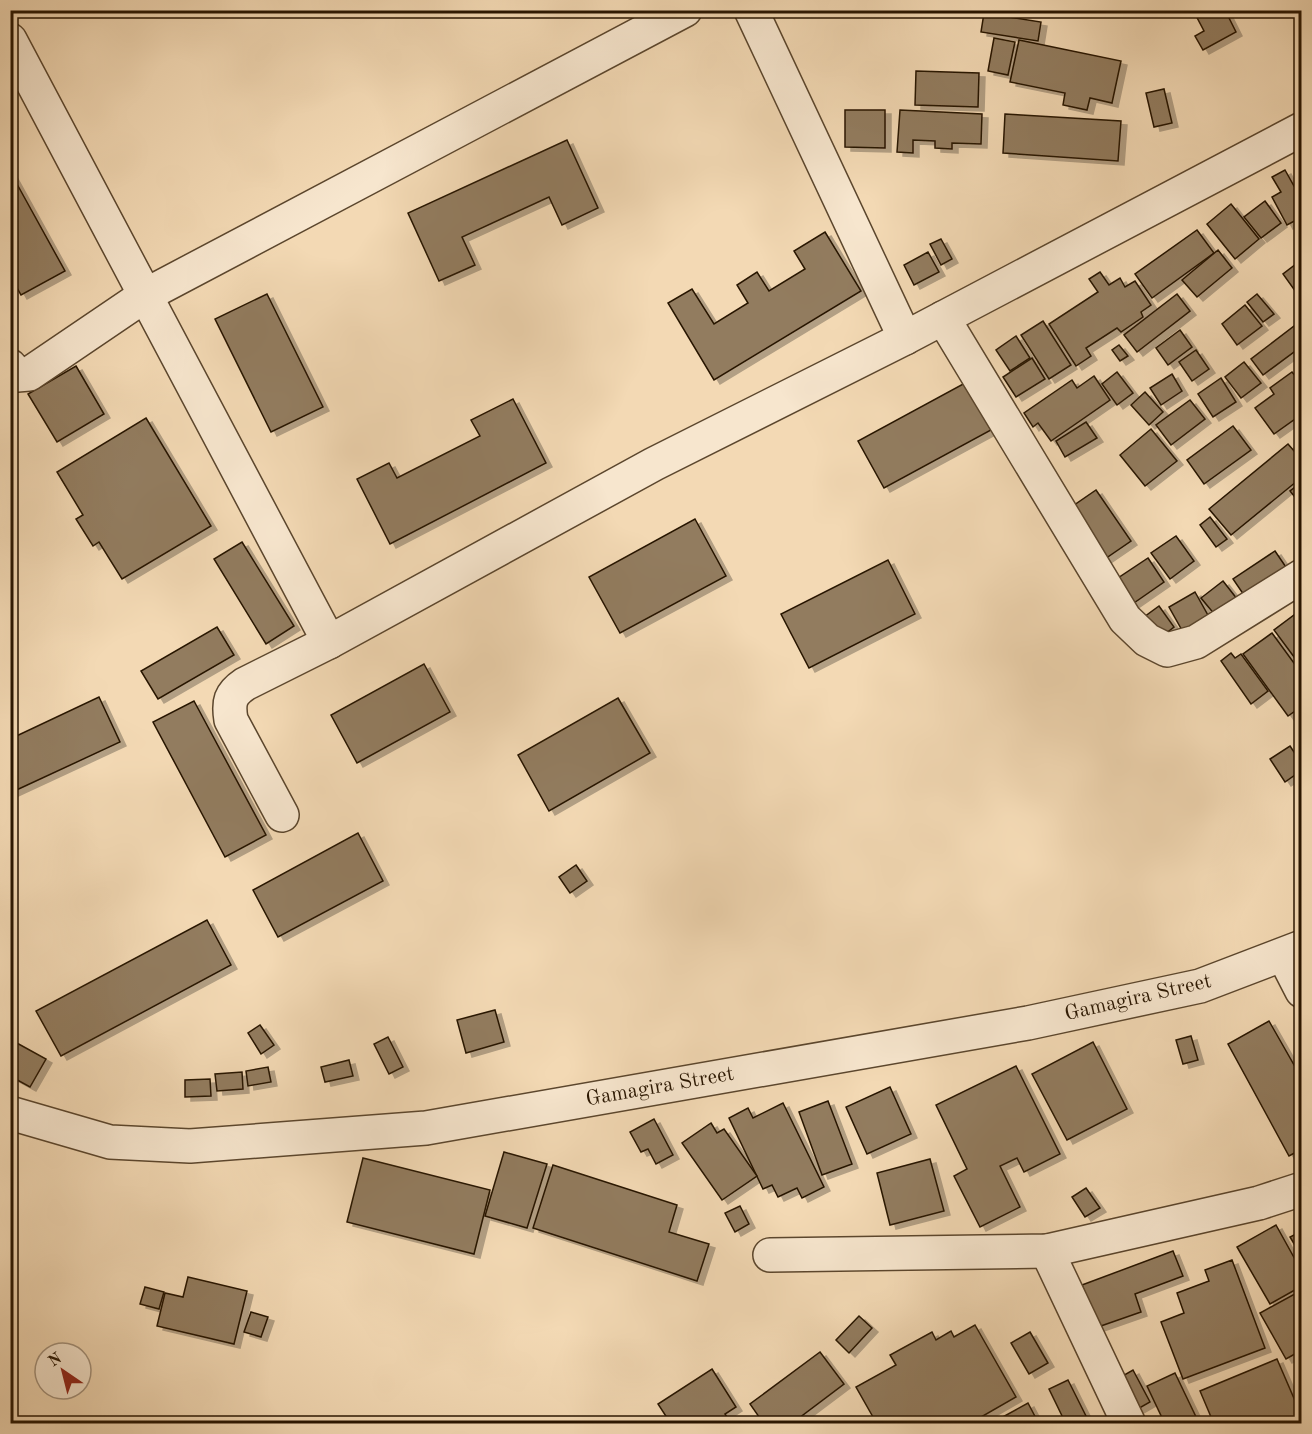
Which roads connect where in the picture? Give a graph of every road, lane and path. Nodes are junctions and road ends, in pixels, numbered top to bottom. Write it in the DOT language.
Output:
graph roads {
  1 [pos="685,10"];
  2 [pos="751,10"];
  3 [pos="10,40"];
  4 [pos="1302,129"];
  5 [pos="144,296"];
  6 [pos="943,318"];
  7 [pos="905,338"];
  8 [pos="13,375"];
  9 [pos="1302,576"];
  10 [pos="329,642"];
  11 [pos="282,814"];
  12 [pos="1293,951"];
  13 [pos="1302,991"];
  14 [pos="10,1113"];
  15 [pos="1302,1189"];
  16 [pos="1047,1251"];
  17 [pos="770,1256"];
  18 [pos="1130,1424"];
  1 -- 5 [label="street"];
  2 -- 7 [label="street"];
  3 -- 5 [label="street"];
  4 -- 6 [label="street"];
  5 -- 8 [label="street"];
  5 -- 10 [label="street"];
  6 -- 7 [label="street"];
  6 -- 9 [label="street"];
  7 -- 10 [label="street"];
  10 -- 11 [label="street"];
  12 -- 13 [label="street"];
  12 -- 14 [label="street, Gamagira Street"];
  15 -- 16 [label="street"];
  16 -- 17 [label="street"];
  16 -- 18 [label="street"];
}
